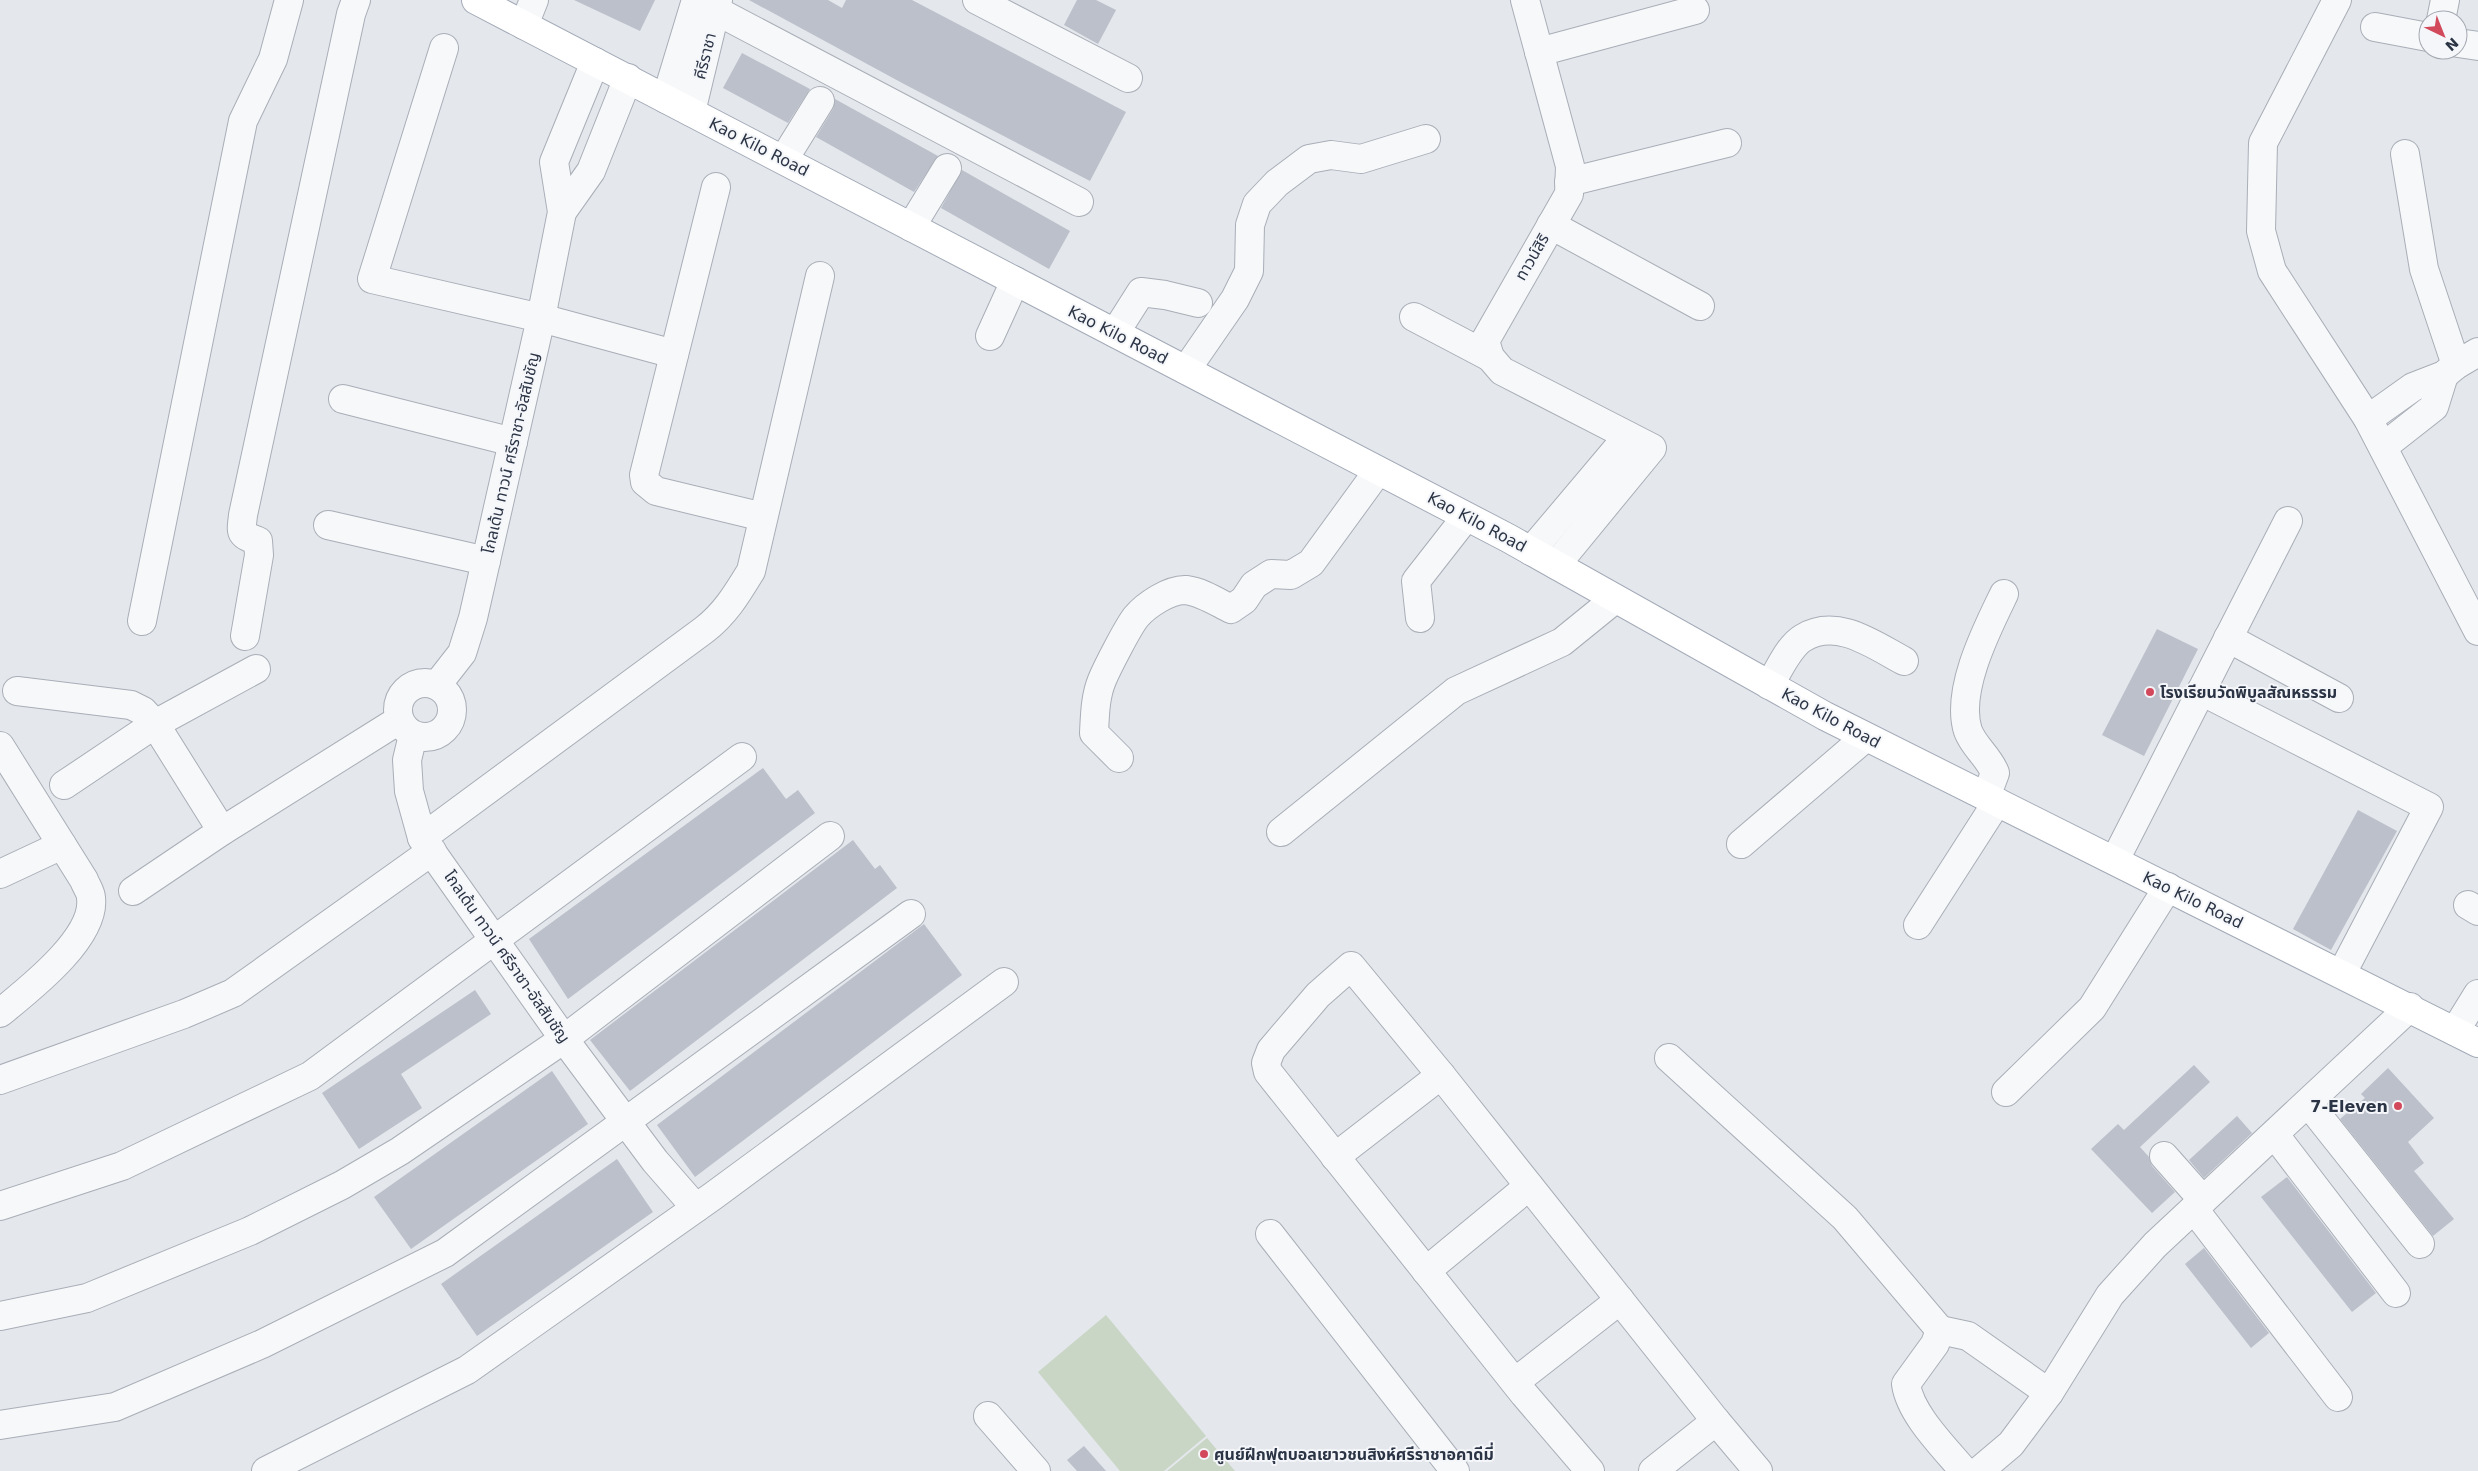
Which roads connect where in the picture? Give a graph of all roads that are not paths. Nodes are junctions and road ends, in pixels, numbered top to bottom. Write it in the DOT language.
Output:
graph roads {
  1 [pos="289,0"];
  2 [pos="356,0"];
  3 [pos="476,0"];
  4 [pos="534,0"];
  5 [pos="978,0"];
  6 [pos="1525,0"];
  7 [pos="2337,0"];
  8 [pos="706,3"];
  9 [pos="1695,10"];
  10 [pos="524,25"];
  11 [pos="2375,27"];
  12 [pos="2418,35"];
  13 [pos="444,48"];
  14 [pos="1539,52"];
  15 [pos="595,62"];
  16 [pos="628,78"];
  17 [pos="1128,78"];
  18 [pos="666,99"];
  19 [pos="820,101"];
  20 [pos="691,112"];
  21 [pos="1426,139"];
  22 [pos="1727,143"];
  23 [pos="2405,154"];
  24 [pos="784,160"];
  25 [pos="947,168"];
  26 [pos="1569,182"];
  27 [pos="716,187"];
  28 [pos="1079,202"];
  29 [pos="562,212"];
  30 [pos="1551,225"];
  31 [pos="911,227"];
  32 [pos="820,276"];
  33 [pos="1015,281"];
  34 [pos="1198,303"];
  35 [pos="1700,306"];
  36 [pos="1414,317"];
  37 [pos="541,318"];
  38 [pos="1115,333"];
  39 [pos="990,336"];
  40 [pos="674,354"];
  41 [pos="1490,357"];
  42 [pos="2459,364"];
  43 [pos="1186,370"];
  44 [pos="343,399"];
  45 [pos="2368,418"];
  46 [pos="513,442"];
  47 [pos="1640,442"];
  48 [pos="2383,448"];
  49 [pos="1378,471"];
  50 [pos="763,517"];
  51 [pos="1466,517"];
  52 [pos="2288,521"];
  53 [pos="328,525"];
  54 [pos="1531,552"];
  55 [pos="486,561"];
  56 [pos="1556,565"];
  57 [pos="2004,594"];
  58 [pos="1615,599"];
  59 [pos="1420,618"];
  60 [pos="142,621"];
  61 [pos="2478,631"];
  62 [pos="245,636"];
  63 [pos="2228,638"];
  64 [pos="1904,661"];
  65 [pos="256,669"];
  66 [pos="437,685"];
  67 [pos="1770,685"];
  68 [pos="17,691"];
  69 [pos="2201,691"];
  70 [pos="2338,698"];
  71 [pos="155,724"];
  72 [pos="406,727"];
  73 [pos="1866,737"];
  74 [pos="0,746"];
  75 [pos="742,758"];
  76 [pos="1119,758"];
  77 [pos="64,785"];
  78 [pos="1991,799"];
  79 [pos="222,831"];
  80 [pos="1281,832"];
  81 [pos="830,836"];
  82 [pos="427,844"];
  83 [pos="1741,844"];
  84 [pos="62,846"];
  85 [pos="2114,860"];
  86 [pos="0,874"];
  87 [pos="2168,887"];
  88 [pos="133,891"];
  89 [pos="911,914"];
  90 [pos="1918,925"];
  91 [pos="495,940"];
  92 [pos="2342,973"];
  93 [pos="1004,982"];
  94 [pos="2478,994"];
  95 [pos="2410,1007"];
  96 [pos="0,1013"];
  97 [pos="2467,1037"];
  98 [pos="564,1039"];
  99 [pos="1669,1058"];
  100 [pos="1442,1075"];
  101 [pos="0,1080"];
  102 [pos="2006,1092"];
  103 [pos="2308,1103"];
  104 [pos="625,1121"];
  105 [pos="2275,1135"];
  106 [pos="1335,1156"];
  107 [pos="2164,1156"];
  108 [pos="1529,1186"];
  109 [pos="2199,1205"];
  110 [pos="0,1206"];
  111 [pos="696,1208"];
  112 [pos="1270,1234"];
  113 [pos="2420,1244"];
  114 [pos="1426,1270"];
  115 [pos="2396,1292"];
  116 [pos="1620,1300"];
  117 [pos="0,1316"];
  118 [pos="1940,1330"];
  119 [pos="1515,1382"];
  120 [pos="2049,1393"];
  121 [pos="2338,1397"];
  122 [pos="988,1416"];
  123 [pos="1716,1421"];
  124 [pos="0,1425"];
  125 [pos="266,1471"];
  126 [pos="1036,1471"];
  127 [pos="1455,1471"];
  128 [pos="1590,1471"];
  129 [pos="1652,1471"];
  130 [pos="1758,1471"];
  131 [pos="1964,1471"];
  132 [pos="1978,1471"];
  1 -- 60 [label="street"];
  2 -- 62 [label="street"];
  3 -- 10 [label="main road, Kao Kilo Road"];
  4 -- 10 [label="street"];
  5 -- 17 [label="street"];
  6 -- 14 [label="street, ทาวน์สิริ"];
  7 -- 45 [label="street"];
  8 -- 18 [label="street, คีรีราชา"];
  8 -- 20 [label="street, คีรีราชา"];
  8 -- 28 [label="street"];
  9 -- 14 [label="street"];
  10 -- 15 [label="main road, Kao Kilo Road"];
  11 -- 12 [label="street"];
  13 -- 37 [label="street"];
  14 -- 26 [label="street, ทาวน์สิริ"];
  15 -- 16 [label="main road, Kao Kilo Road"];
  15 -- 29 [label="street, โกลเด้น ทาวน์ ศรีราชา-อัสสัมชัญ"];
  16 -- 18 [label="main road, Kao Kilo Road"];
  16 -- 29 [label="street, โกลเด้น ทาวน์ ศรีราชา-อัสสัมชัญ"];
  18 -- 20 [label="main road, Kao Kilo Road"];
  19 -- 24 [label="street"];
  20 -- 24 [label="main road, Kao Kilo Road"];
  21 -- 43 [label="street"];
  22 -- 26 [label="street"];
  23 -- 42 [label="street"];
  24 -- 31 [label="main road, Kao Kilo Road"];
  25 -- 31 [label="street"];
  26 -- 30 [label="street, ทาวน์สิริ"];
  27 -- 40 [label="street"];
  29 -- 37 [label="street, โกลเด้น ทาวน์ ศรีราชา-อัสสัมชัญ"];
  30 -- 35 [label="street"];
  30 -- 41 [label="street, ทาวน์สิริ"];
  31 -- 33 [label="main road, Kao Kilo Road"];
  32 -- 50 [label="street"];
  33 -- 38 [label="main road, Kao Kilo Road"];
  33 -- 39 [label="street"];
  34 -- 38 [label="street"];
  36 -- 41 [label="street"];
  37 -- 40 [label="street"];
  37 -- 46 [label="street, โกลเด้น ทาวน์ ศรีราชา-อัสสัมชัญ"];
  38 -- 43 [label="main road, Kao Kilo Road"];
  40 -- 50 [label="street"];
  41 -- 47 [label="street"];
  42 -- 45 [label="street"];
  42 -- 48 [label="street"];
  43 -- 49 [label="main road, Kao Kilo Road"];
  44 -- 46 [label="street"];
  45 -- 48 [label="street"];
  46 -- 55 [label="street, โกลเด้น ทาวน์ ศรีราชา-อัสสัมชัญ"];
  47 -- 54 [label="street"];
  47 -- 56 [label="street"];
  48 -- 61 [label="street"];
  49 -- 51 [label="main road, Kao Kilo Road"];
  49 -- 76 [label="street"];
  50 -- 82 [label="street"];
  51 -- 54 [label="main road, Kao Kilo Road"];
  51 -- 59 [label="street"];
  52 -- 63 [label="street"];
  53 -- 55 [label="street"];
  54 -- 56 [label="main road, Kao Kilo Road"];
  55 -- 66 [label="street, โกลเด้น ทาวน์ ศรีราชา-อัสสัมชัญ"];
  56 -- 58 [label="main road, Kao Kilo Road"];
  57 -- 78 [label="street"];
  58 -- 67 [label="main road, Kao Kilo Road"];
  58 -- 80 [label="street"];
  63 -- 69 [label="street"];
  63 -- 70 [label="street"];
  64 -- 67 [label="street"];
  65 -- 71 [label="street"];
  66 -- 72 [label="street"];
  66 -- 72 [label="street"];
  67 -- 73 [label="main road, Kao Kilo Road"];
  68 -- 71 [label="street"];
  69 -- 85 [label="street"];
  69 -- 92 [label="street"];
  71 -- 77 [label="street"];
  71 -- 79 [label="street"];
  72 -- 79 [label="street"];
  72 -- 82 [label="street, โกลเด้น ทาวน์ ศรีราชา-อัสสัมชัญ"];
  73 -- 78 [label="main road, Kao Kilo Road"];
  73 -- 83 [label="street"];
  74 -- 84 [label="street"];
  75 -- 91 [label="street"];
  78 -- 85 [label="main road, Kao Kilo Road"];
  78 -- 90 [label="street"];
  79 -- 88 [label="street"];
  81 -- 98 [label="street"];
  82 -- 91 [label="street, โกลเด้น ทาวน์ ศรีราชา-อัสสัมชัญ"];
  82 -- 101 [label="street"];
  84 -- 86 [label="street"];
  84 -- 96 [label="street"];
  85 -- 87 [label="main road, Kao Kilo Road"];
  87 -- 92 [label="main road, Kao Kilo Road"];
  87 -- 102 [label="street"];
  89 -- 104 [label="street"];
  91 -- 98 [label="street, โกลเด้น ทาวน์ ศรีราชา-อัสสัมชัญ"];
  91 -- 110 [label="street"];
  92 -- 95 [label="main road, Kao Kilo Road"];
  93 -- 111 [label="street"];
  94 -- 97 [label="street"];
  95 -- 97 [label="main road, Kao Kilo Road"];
  95 -- 103 [label="street"];
  98 -- 104 [label="street, โกลเด้น ทาวน์ ศรีราชา-อัสสัมชัญ"];
  98 -- 117 [label="street"];
  99 -- 118 [label="street"];
  100 -- 106 [label="street"];
  100 -- 106 [label="street"];
  100 -- 108 [label="street"];
  103 -- 105 [label="street"];
  103 -- 113 [label="street"];
  104 -- 111 [label="street, โกลเด้น ทาวน์ ศรีราชา-อัสสัมชัญ"];
  104 -- 124 [label="street"];
  105 -- 109 [label="street"];
  105 -- 115 [label="street"];
  106 -- 114 [label="street"];
  107 -- 109 [label="street"];
  108 -- 114 [label="street"];
  108 -- 116 [label="street"];
  109 -- 120 [label="street"];
  109 -- 121 [label="street"];
  111 -- 125 [label="street"];
  112 -- 127 [label="street"];
  114 -- 119 [label="street"];
  116 -- 119 [label="street"];
  116 -- 123 [label="street"];
  118 -- 120 [label="street"];
  118 -- 131 [label="street"];
  119 -- 128 [label="street"];
  120 -- 132 [label="street"];
  122 -- 126 [label="street"];
  123 -- 129 [label="street"];
  123 -- 130 [label="street"];
}
